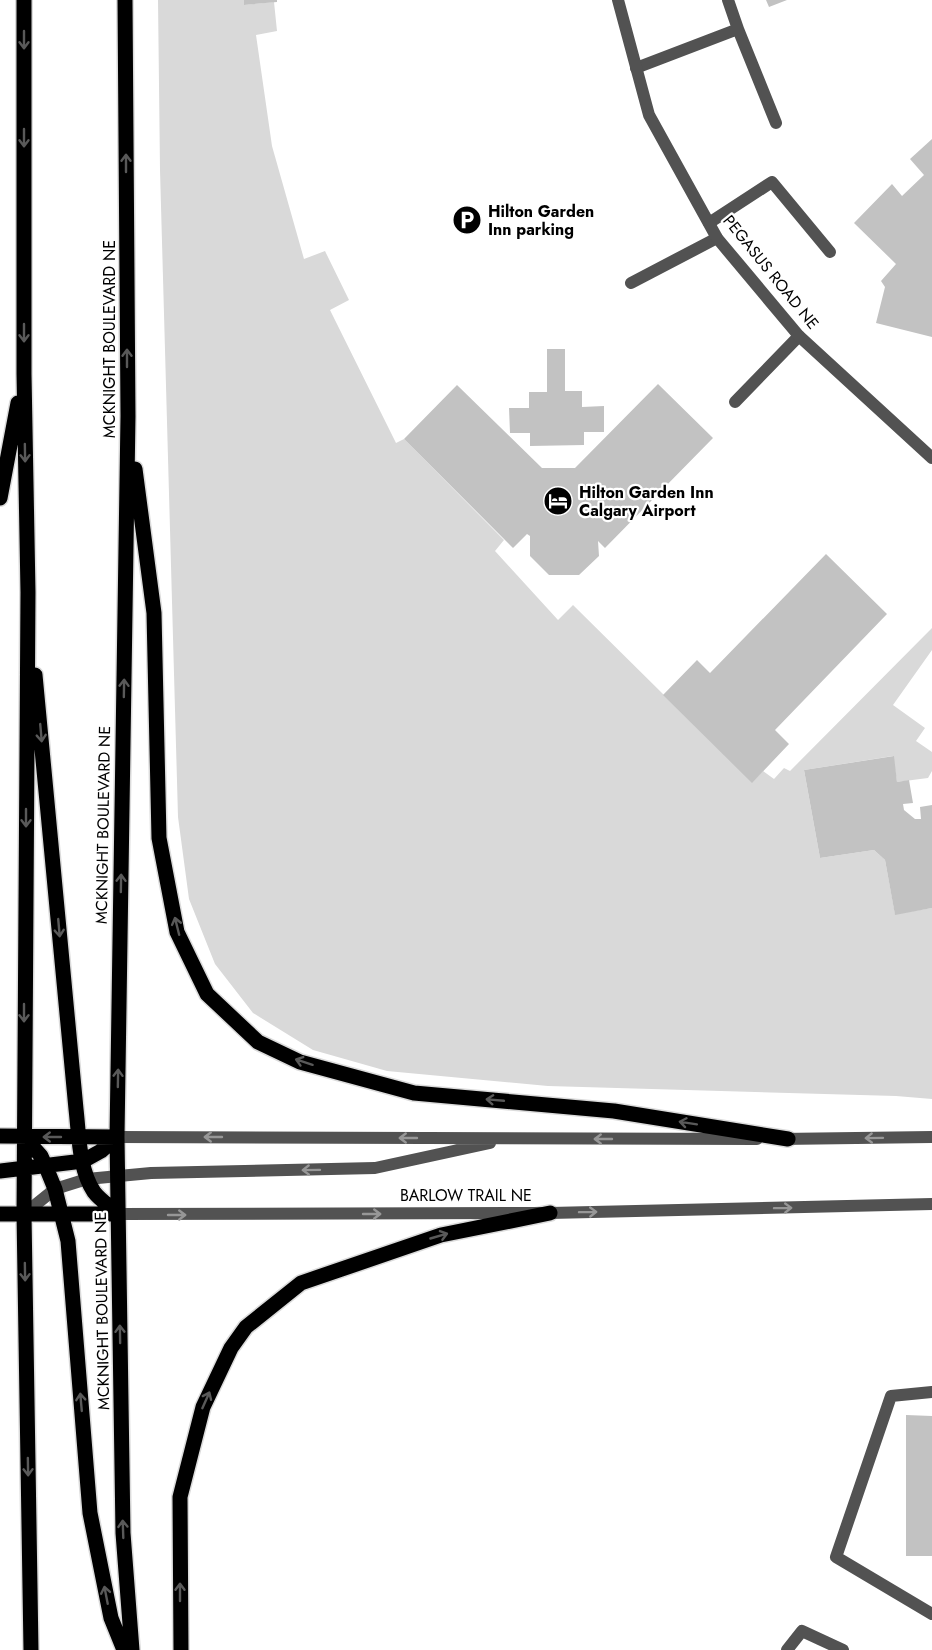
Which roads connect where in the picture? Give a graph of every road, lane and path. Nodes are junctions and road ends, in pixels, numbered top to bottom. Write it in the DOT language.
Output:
graph roads {
  1 [pos="24,0"];
  2 [pos="125,0"];
  3 [pos="618,0"];
  4 [pos="728,0"];
  5 [pos="738,29"];
  6 [pos="636,68"];
  7 [pos="776,123"];
  8 [pos="709,223"];
  9 [pos="717,238"];
  10 [pos="830,252"];
  11 [pos="631,283"];
  12 [pos="799,336"];
  13 [pos="24,374"];
  14 [pos="735,402"];
  15 [pos="128,416"];
  16 [pos="932,458"];
  17 [pos="0,498"];
  18 [pos="28,592"];
  19 [pos="0,1136"];
  20 [pos="24,1137"];
  21 [pos="80,1137"];
  22 [pos="117,1137"];
  23 [pos="932,1137"];
  24 [pos="514,1138"];
  25 [pos="788,1139"];
  26 [pos="83,1161"];
  27 [pos="46,1167"];
  28 [pos="24,1169"];
  29 [pos="0,1171"];
  30 [pos="118,1176"];
  31 [pos="87,1179"];
  32 [pos="55,1189"];
  33 [pos="932,1204"];
  34 [pos="550,1213"];
  35 [pos="0,1214"];
  36 [pos="24,1214"];
  37 [pos="61,1214"];
  38 [pos="118,1214"];
  39 [pos="932,1392"];
  40 [pos="932,1614"];
  41 [pos="31,1650"];
  42 [pos="124,1650"];
  43 [pos="132,1650"];
  44 [pos="181,1650"];
  45 [pos="787,1650"];
  46 [pos="843,1650"];
  1 -- 13 [label="main road, one-way"];
  15 -- 2 [label="main road, MCKNIGHT BOULEVARD NE, one-way"];
  3 -- 6 [label="street, PEGASUS ROAD NE"];
  4 -- 5 [label="street"];
  5 -- 6 [label="street"];
  5 -- 7 [label="street"];
  6 -- 8 [label="street, PEGASUS ROAD NE"];
  8 -- 9 [label="street, PEGASUS ROAD NE"];
  8 -- 10 [label="street"];
  9 -- 11 [label="street"];
  9 -- 12 [label="street, PEGASUS ROAD NE"];
  12 -- 14 [label="street"];
  12 -- 16 [label="street, PEGASUS ROAD NE"];
  13 -- 17 [label="main road"];
  13 -- 18 [label="main road, one-way"];
  22 -- 15 [label="main road, MCKNIGHT BOULEVARD NE, one-way"];
  25 -- 15 [label="main road, one-way"];
  18 -- 20 [label="main road, one-way"];
  18 -- 21 [label="main road, one-way"];
  19 -- 20 [label="main road"];
  21 -- 20 [label="main road, one-way"];
  20 -- 27 [label="main road"];
  20 -- 28 [label="main road"];
  21 -- 22 [label="main road"];
  21 -- 26 [label="main road"];
  24 -- 22 [label="street, one-way"];
  22 -- 26 [label="main road"];
  22 -- 30 [label="main road, MCKNIGHT BOULEVARD NE"];
  23 -- 25 [label="street, one-way"];
  25 -- 24 [label="street, one-way"];
  24 -- 30 [label="street, one-way"];
  26 -- 27 [label="main road"];
  26 -- 31 [label="main road"];
  27 -- 28 [label="main road"];
  27 -- 32 [label="main road"];
  28 -- 29 [label="main road"];
  28 -- 36 [label="main road"];
  30 -- 31 [label="street"];
  30 -- 38 [label="main road, MCKNIGHT BOULEVARD NE"];
  31 -- 32 [label="street"];
  31 -- 38 [label="main road"];
  32 -- 36 [label="street"];
  32 -- 37 [label="main road"];
  34 -- 33 [label="street, BARLOW TRAIL NE, one-way"];
  38 -- 34 [label="street, BARLOW TRAIL NE, one-way"];
  44 -- 34 [label="main road, one-way"];
  35 -- 36 [label="main road, BARLOW TRAIL NE"];
  36 -- 37 [label="main road, BARLOW TRAIL NE"];
  36 -- 41 [label="main road, one-way"];
  37 -- 38 [label="main road, BARLOW TRAIL NE"];
  42 -- 37 [label="main road, one-way"];
  43 -- 38 [label="main road, MCKNIGHT BOULEVARD NE, one-way"];
  39 -- 40 [label="street"];
  45 -- 46 [label="street"];
}
